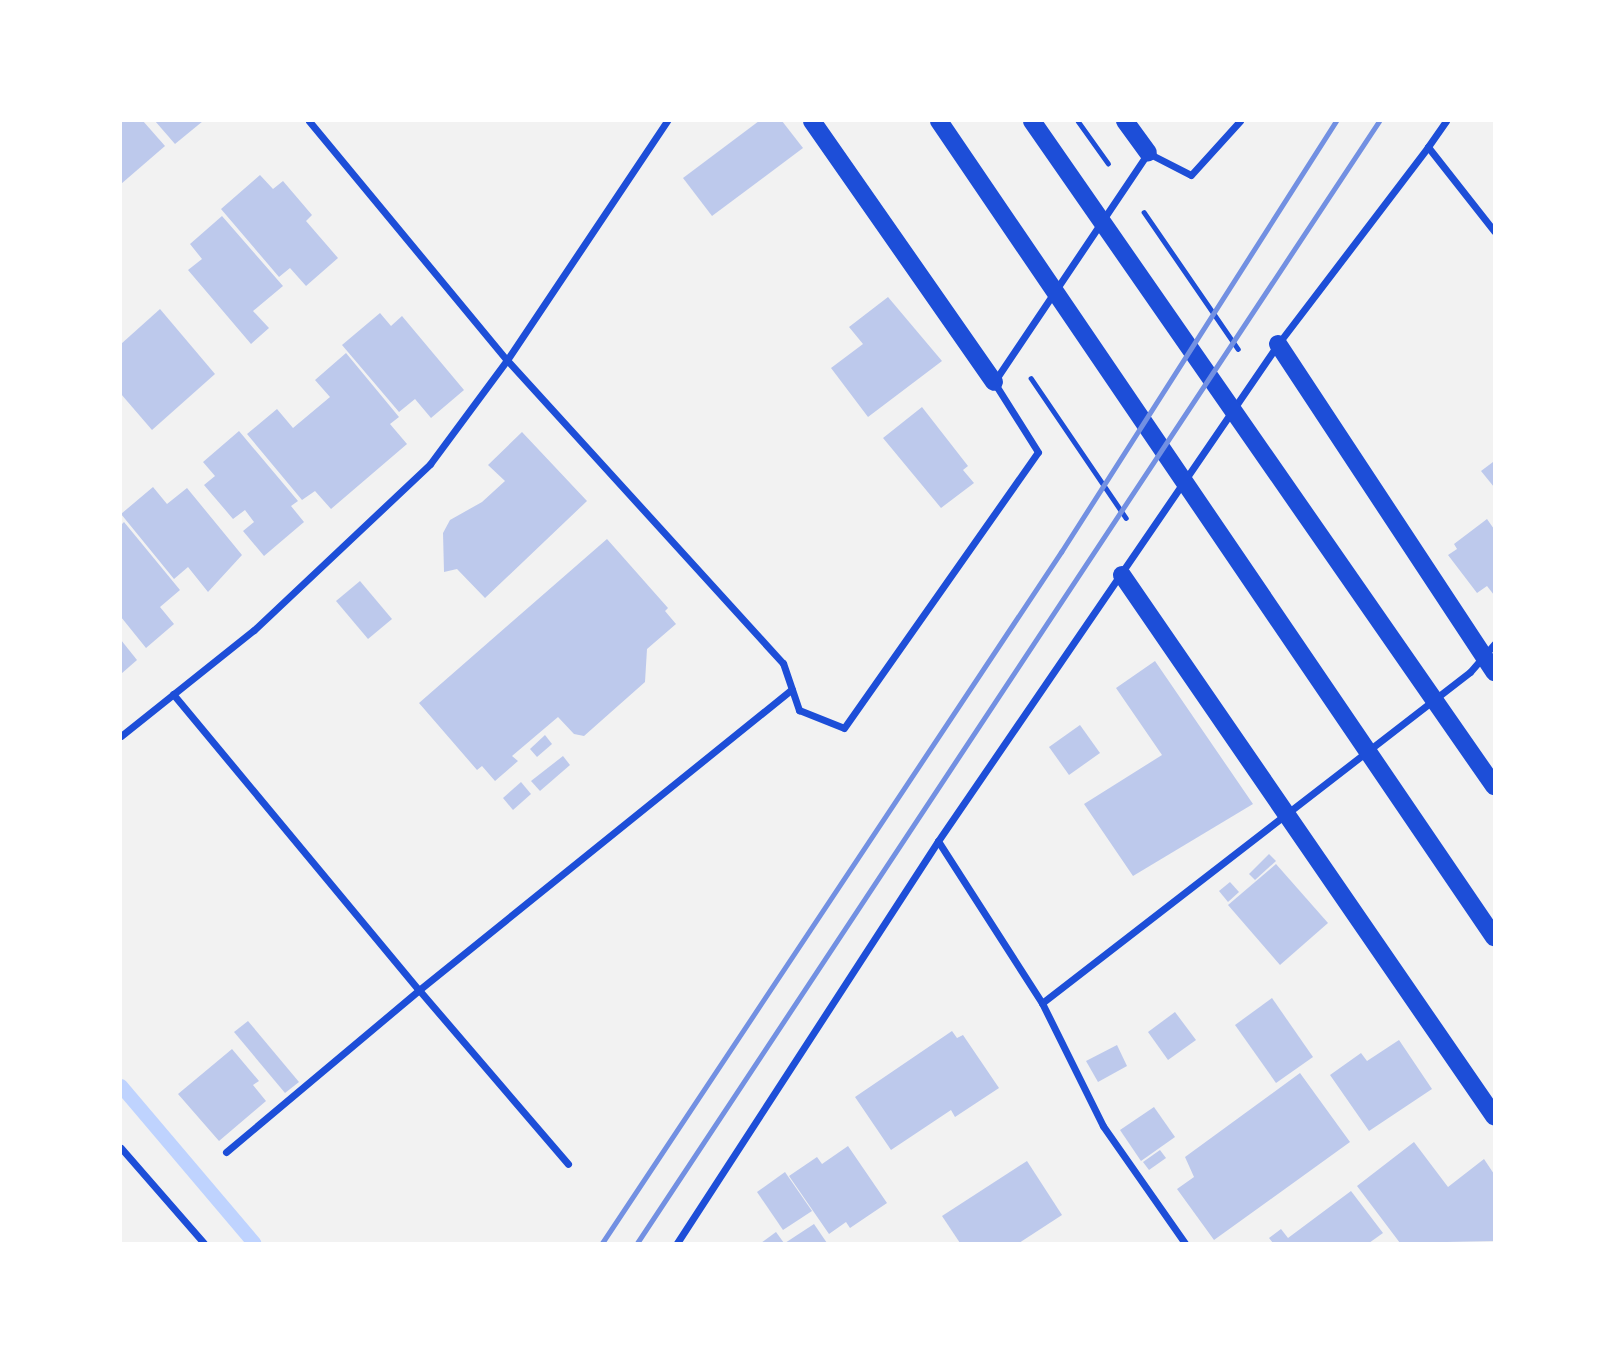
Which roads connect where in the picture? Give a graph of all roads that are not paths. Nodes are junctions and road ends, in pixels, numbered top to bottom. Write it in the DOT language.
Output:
graph roads {
  1 [pos="309,121"];
  2 [pos="667,121"];
  3 [pos="812,121"];
  4 [pos="939,121"];
  5 [pos="1032,121"];
  6 [pos="1125,121"];
  7 [pos="1240,121"];
  8 [pos="1446,121"];
  9 [pos="1428,147"];
  10 [pos="1148,153"];
  11 [pos="1494,231"];
  12 [pos="1274,352"];
  13 [pos="507,360"];
  14 [pos="994,382"];
  15 [pos="1126,568"];
  16 [pos="1488,648"];
  17 [pos="1494,672"];
  18 [pos="792,689"];
  19 [pos="173,694"];
  20 [pos="121,736"];
  21 [pos="1494,786"];
  22 [pos="1283,814"];
  23 [pos="938,841"];
  24 [pos="1494,937"];
  25 [pos="419,990"];
  26 [pos="1042,1003"];
  27 [pos="1494,1116"];
  28 [pos="121,1148"];
  29 [pos="226,1152"];
  30 [pos="568,1164"];
  31 [pos="204,1243"];
  32 [pos="677,1243"];
  33 [pos="1185,1243"];
  1 -- 13 [label="street"];
  2 -- 13 [label="street"];
  3 -- 14 [label="main road"];
  4 -- 24 [label="main road"];
  5 -- 21 [label="main road"];
  6 -- 10 [label="main road"];
  7 -- 10 [label="street"];
  8 -- 9 [label="street"];
  9 -- 11 [label="street"];
  9 -- 12 [label="street"];
  10 -- 14 [label="street"];
  12 -- 15 [label="street"];
  12 -- 16 [label="main road"];
  13 -- 18 [label="street"];
  13 -- 19 [label="street"];
  14 -- 18 [label="street"];
  15 -- 22 [label="main road"];
  15 -- 23 [label="street"];
  16 -- 17 [label="main road"];
  16 -- 22 [label="street"];
  18 -- 25 [label="street"];
  19 -- 20 [label="street"];
  19 -- 25 [label="street"];
  22 -- 26 [label="street"];
  22 -- 27 [label="main road"];
  23 -- 26 [label="street"];
  23 -- 32 [label="street"];
  25 -- 29 [label="street"];
  25 -- 30 [label="street"];
  26 -- 33 [label="street"];
  28 -- 31 [label="street"];
}
